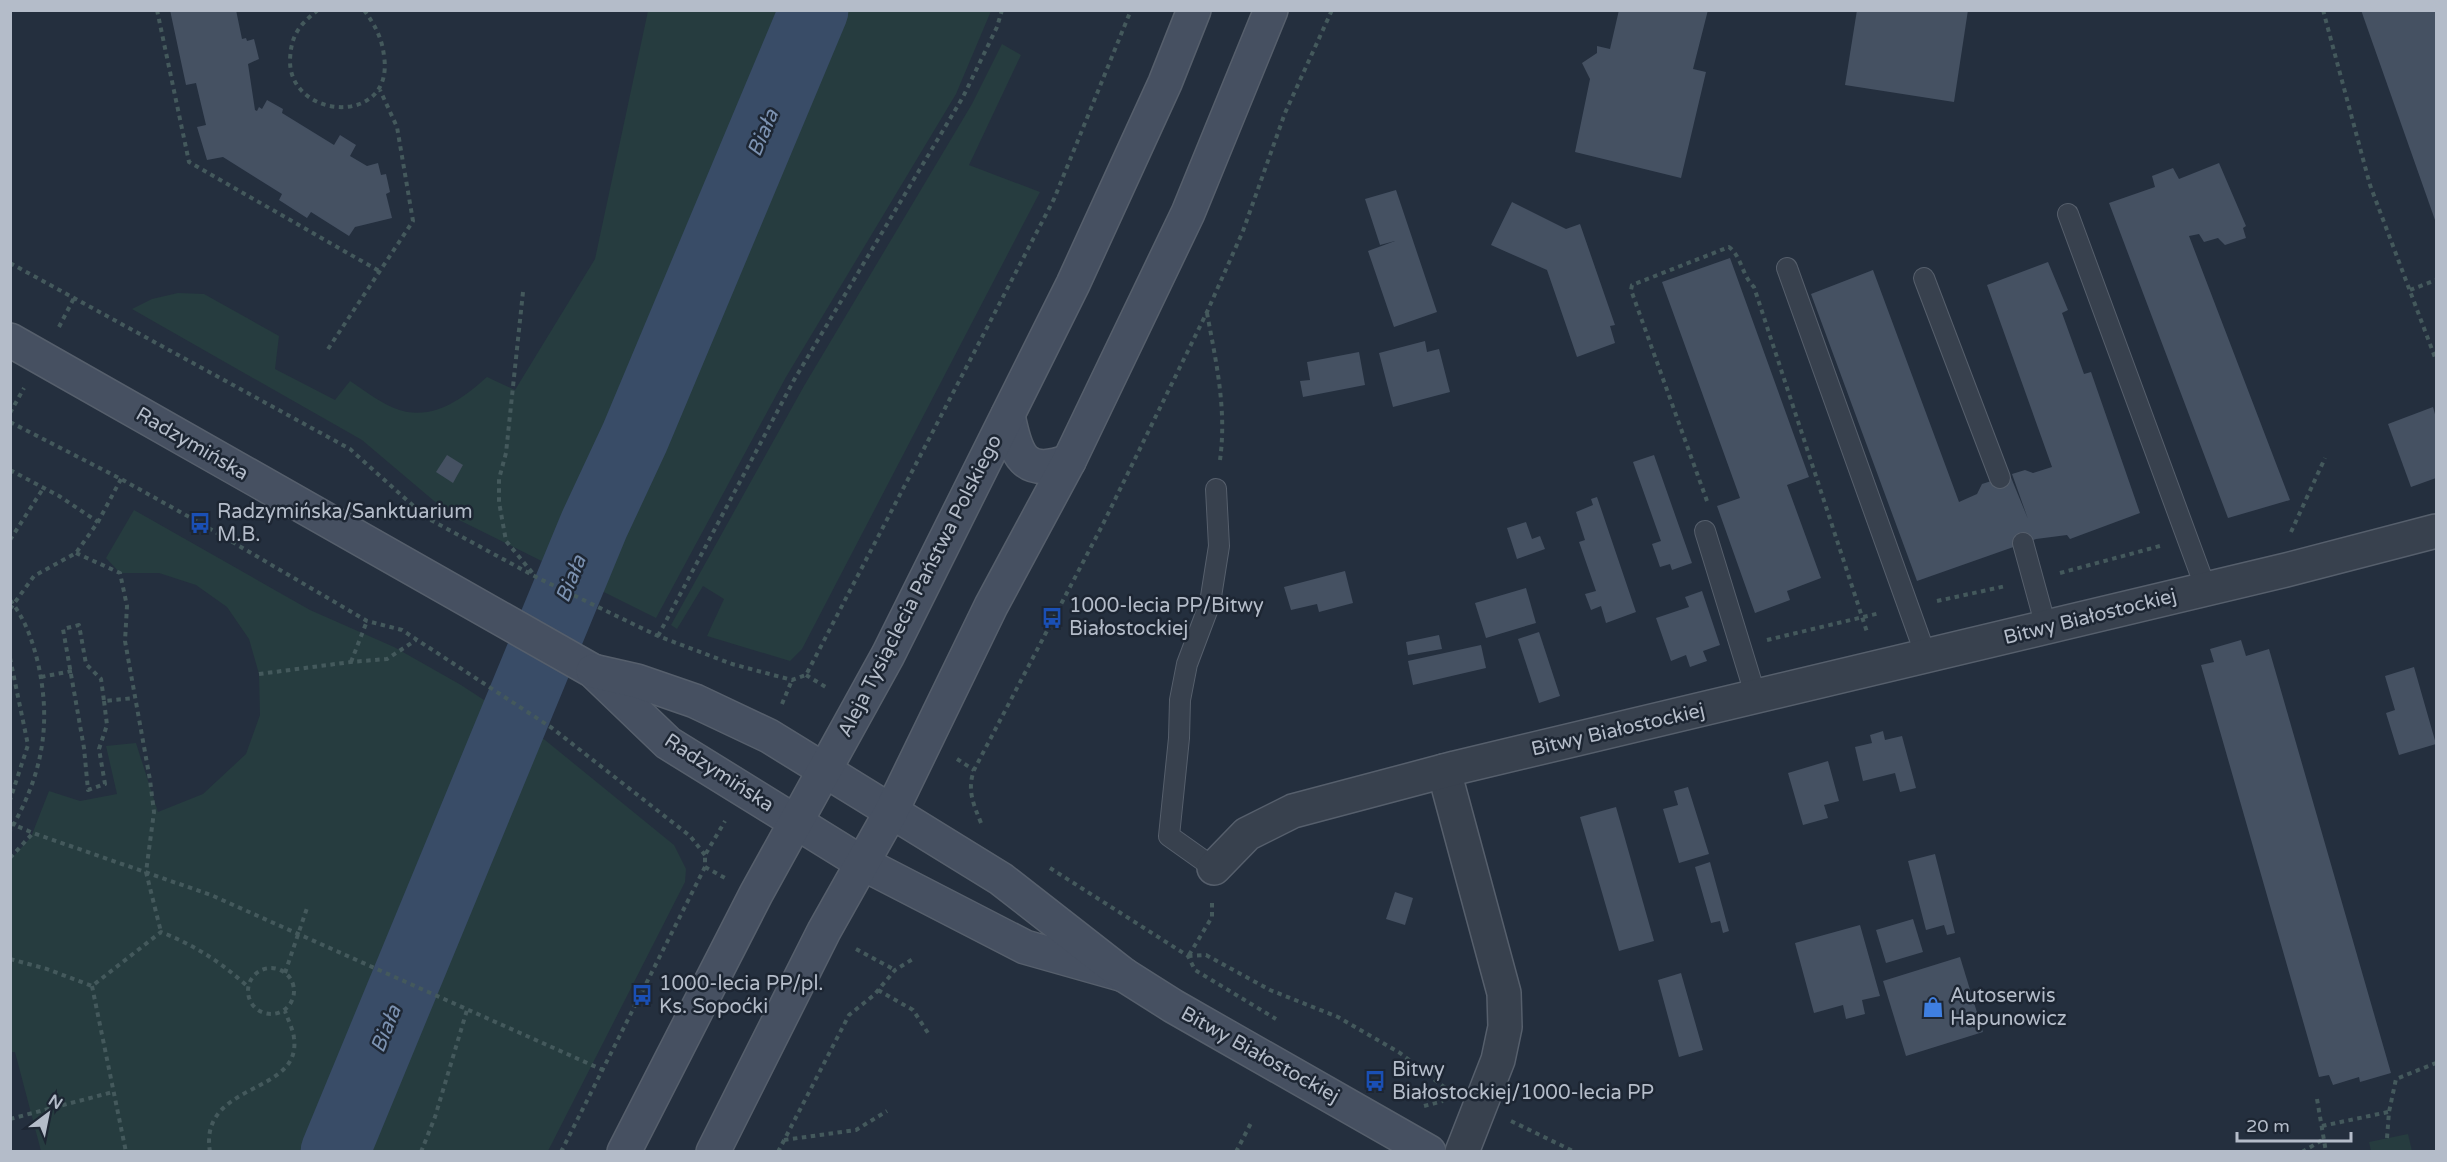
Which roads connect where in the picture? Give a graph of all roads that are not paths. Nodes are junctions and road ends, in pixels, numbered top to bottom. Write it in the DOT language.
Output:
graph roads {
  1 [pos="1194,10"];
  2 [pos="1271,10"];
  3 [pos="2068,214"];
  4 [pos="1787,268"];
  5 [pos="1924,278"];
  6 [pos="10,340"];
  7 [pos="1008,414"];
  8 [pos="1069,461"];
  9 [pos="2000,478"];
  10 [pos="1216,489"];
  11 [pos="1705,531"];
  12 [pos="2436,531"];
  13 [pos="2023,543"];
  14 [pos="2206,589"];
  15 [pos="2046,627"];
  16 [pos="1926,656"];
  17 [pos="587,667"];
  18 [pos="1756,697"];
  19 [pos="823,770"];
  20 [pos="1449,770"];
  21 [pos="891,812"];
  22 [pos="795,822"];
  23 [pos="862,863"];
  24 [pos="1214,868"];
  25 [pos="1124,975"];
  26 [pos="624,1152"];
  27 [pos="713,1152"];
  28 [pos="1429,1152"];
  29 [pos="1462,1152"];
  1 -- 7 [label="main road, Aleja Tysiąclecia Państwa Polskiego"];
  2 -- 8 [label="main road"];
  3 -- 14 [label="lane"];
  4 -- 16 [label="lane"];
  5 -- 9 [label="lane"];
  6 -- 17 [label="main road, Radzymińska"];
  7 -- 8 [label="main road"];
  7 -- 19 [label="main road, Aleja Tysiąclecia Państwa Polskiego"];
  8 -- 21 [label="main road"];
  10 -- 24 [label="lane"];
  11 -- 18 [label="lane"];
  12 -- 14 [label="street, Bitwy Białostockiej"];
  13 -- 15 [label="lane"];
  14 -- 15 [label="street, Bitwy Białostockiej"];
  15 -- 16 [label="street, Bitwy Białostockiej"];
  16 -- 18 [label="street, Bitwy Białostockiej"];
  17 -- 19 [label="main road, Radzymińska"];
  17 -- 22 [label="main road, Radzymińska"];
  18 -- 20 [label="street, Bitwy Białostockiej"];
  19 -- 21 [label="main road, Radzymińska"];
  19 -- 22 [label="main road, Aleja Tysiąclecia Państwa Polskiego"];
  20 -- 24 [label="street, Bitwy Białostockiej"];
  20 -- 29 [label="street"];
  21 -- 23 [label="main road"];
  21 -- 25 [label="main road, Bitwy Białostockiej"];
  22 -- 23 [label="main road, Radzymińska"];
  22 -- 26 [label="main road, Aleja Tysiąclecia Państwa Polskiego"];
  23 -- 25 [label="main road, Bitwy Białostockiej"];
  23 -- 27 [label="main road"];
  25 -- 28 [label="main road, Bitwy Białostockiej"];
}
